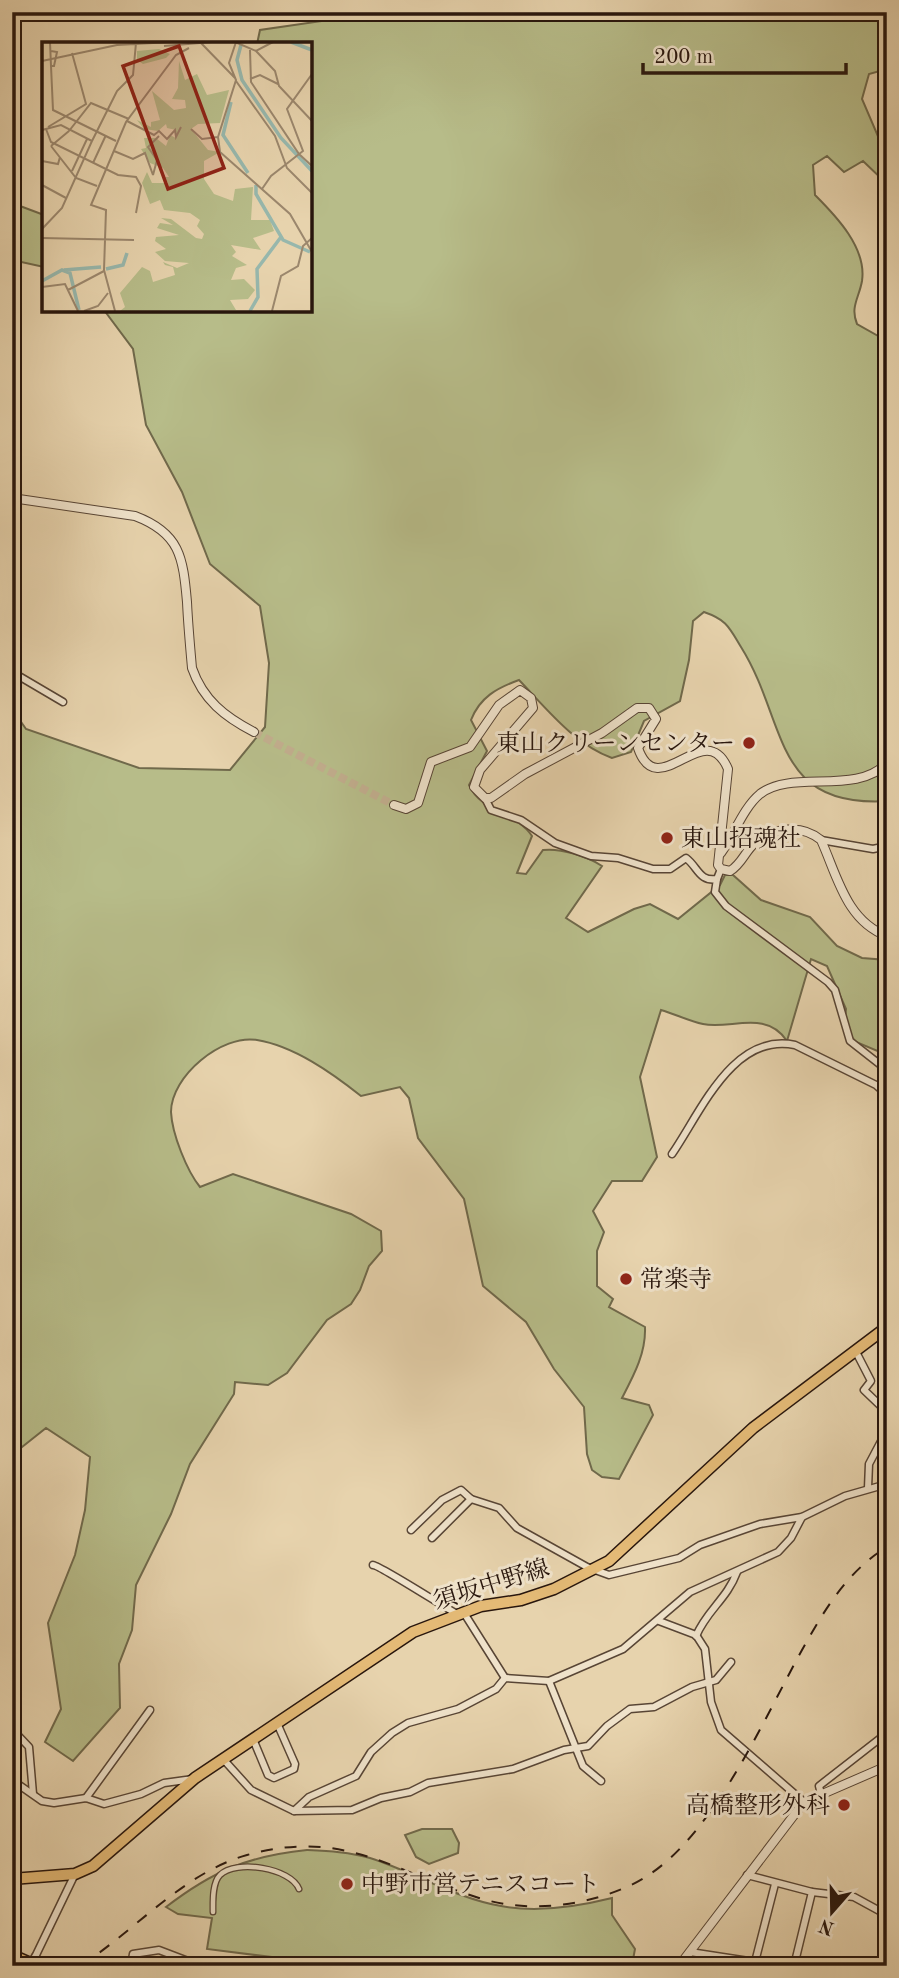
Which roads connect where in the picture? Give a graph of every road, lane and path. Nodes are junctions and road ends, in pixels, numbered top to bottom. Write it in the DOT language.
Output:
graph roads {
  1 [pos="12,498"];
  2 [pos="12,672"];
  3 [pos="63,702"];
  4 [pos="254,732"];
  5 [pos="887,764"];
  6 [pos="485,798"];
  7 [pos="394,805"];
  8 [pos="821,840"];
  9 [pos="887,846"];
  10 [pos="720,853"];
  11 [pos="721,869"];
  12 [pos="717,879"];
  13 [pos="887,936"];
  14 [pos="887,1070"];
  15 [pos="887,1095"];
  16 [pos="672,1154"];
  17 [pos="887,1327"];
  18 [pos="855,1350"];
  19 [pos="887,1412"];
  20 [pos="887,1430"];
  21 [pos="887,1484"];
  22 [pos="868,1489"];
  23 [pos="471,1499"];
  24 [pos="802,1517"];
  25 [pos="411,1530"];
  26 [pos="432,1538"];
  27 [pos="373,1565"];
  28 [pos="593,1570"];
  29 [pos="737,1572"];
  30 [pos="461,1614"];
  31 [pos="659,1621"];
  32 [pos="696,1636"];
  33 [pos="731,1662"];
  34 [pos="505,1678"];
  35 [pos="549,1681"];
  36 [pos="708,1683"];
  37 [pos="150,1710"];
  38 [pos="277,1723"];
  39 [pos="12,1729"];
  40 [pos="887,1733"];
  41 [pos="253,1740"];
  42 [pos="578,1748"];
  43 [pos="224,1760"];
  44 [pos="887,1766"];
  45 [pos="195,1779"];
  46 [pos="12,1780"];
  47 [pos="601,1781"];
  48 [pos="33,1794"];
  49 [pos="821,1794"];
  50 [pos="86,1798"];
  51 [pos="804,1802"];
  52 [pos="294,1811"];
  53 [pos="16,1852"];
  54 [pos="12,1860"];
  55 [pos="75,1874"];
  56 [pos="747,1875"];
  57 [pos="12,1879"];
  58 [pos="775,1884"];
  59 [pos="299,1889"];
  60 [pos="812,1892"];
  61 [pos="213,1912"];
  62 [pos="887,1915"];
  63 [pos="886,1950"];
  64 [pos="690,1952"];
  65 [pos="12,1955"];
  66 [pos="37,1961"];
  67 [pos="29,1966"];
  68 [pos="131,1966"];
  69 [pos="201,1966"];
  70 [pos="679,1966"];
  71 [pos="794,1966"];
  72 [pos="882,1966"];
  1 -- 4 [label="street"];
  2 -- 3 [label="street"];
  5 -- 10 [label="street"];
  6 -- 7 [label="street"];
  6 -- 10 [label="street"];
  6 -- 12 [label="street"];
  8 -- 9 [label="street"];
  8 -- 11 [label="street"];
  8 -- 13 [label="street"];
  10 -- 11 [label="street"];
  11 -- 12 [label="street"];
  12 -- 14 [label="street"];
  15 -- 16 [label="street"];
  17 -- 18 [label="main road, 須坂中野線"];
  18 -- 19 [label="street"];
  18 -- 28 [label="main road, 須坂中野線"];
  20 -- 22 [label="street"];
  21 -- 22 [label="street"];
  22 -- 24 [label="street"];
  23 -- 25 [label="street"];
  23 -- 26 [label="street"];
  23 -- 28 [label="street"];
  24 -- 28 [label="street"];
  24 -- 29 [label="street"];
  27 -- 30 [label="street"];
  28 -- 30 [label="main road, 須坂中野線"];
  29 -- 31 [label="street"];
  29 -- 32 [label="street"];
  30 -- 34 [label="street"];
  30 -- 38 [label="main road, 須坂中野線"];
  31 -- 32 [label="street"];
  31 -- 35 [label="street"];
  32 -- 36 [label="street"];
  33 -- 36 [label="street"];
  34 -- 35 [label="street"];
  34 -- 52 [label="street"];
  35 -- 42 [label="street"];
  36 -- 42 [label="street"];
  36 -- 51 [label="street"];
  37 -- 50 [label="street"];
  38 -- 41 [label="main road, 須坂中野線"];
  38 -- 41 [label="street"];
  39 -- 48 [label="street"];
  40 -- 49 [label="street"];
  41 -- 43 [label="main road, 須坂中野線"];
  42 -- 47 [label="street"];
  42 -- 52 [label="street"];
  43 -- 45 [label="main road, 須坂中野線"];
  43 -- 52 [label="street"];
  44 -- 49 [label="street"];
  45 -- 50 [label="street"];
  45 -- 55 [label="main road, 須坂中野線"];
  46 -- 48 [label="street"];
  48 -- 50 [label="street"];
  49 -- 51 [label="street"];
  51 -- 56 [label="street"];
  53 -- 54 [label="street"];
  55 -- 57 [label="main road, 須坂中野線"];
  55 -- 66 [label="street"];
  56 -- 58 [label="street"];
  56 -- 64 [label="street"];
  58 -- 60 [label="street"];
  58 -- 64 [label="street"];
  59 -- 61 [label="street"];
  60 -- 62 [label="street"];
  60 -- 71 [label="street"];
  63 -- 72 [label="street"];
  64 -- 70 [label="street"];
  65 -- 66 [label="main road"];
  66 -- 67 [label="street, bridge"];
  68 -- 69 [label="street"];
}
